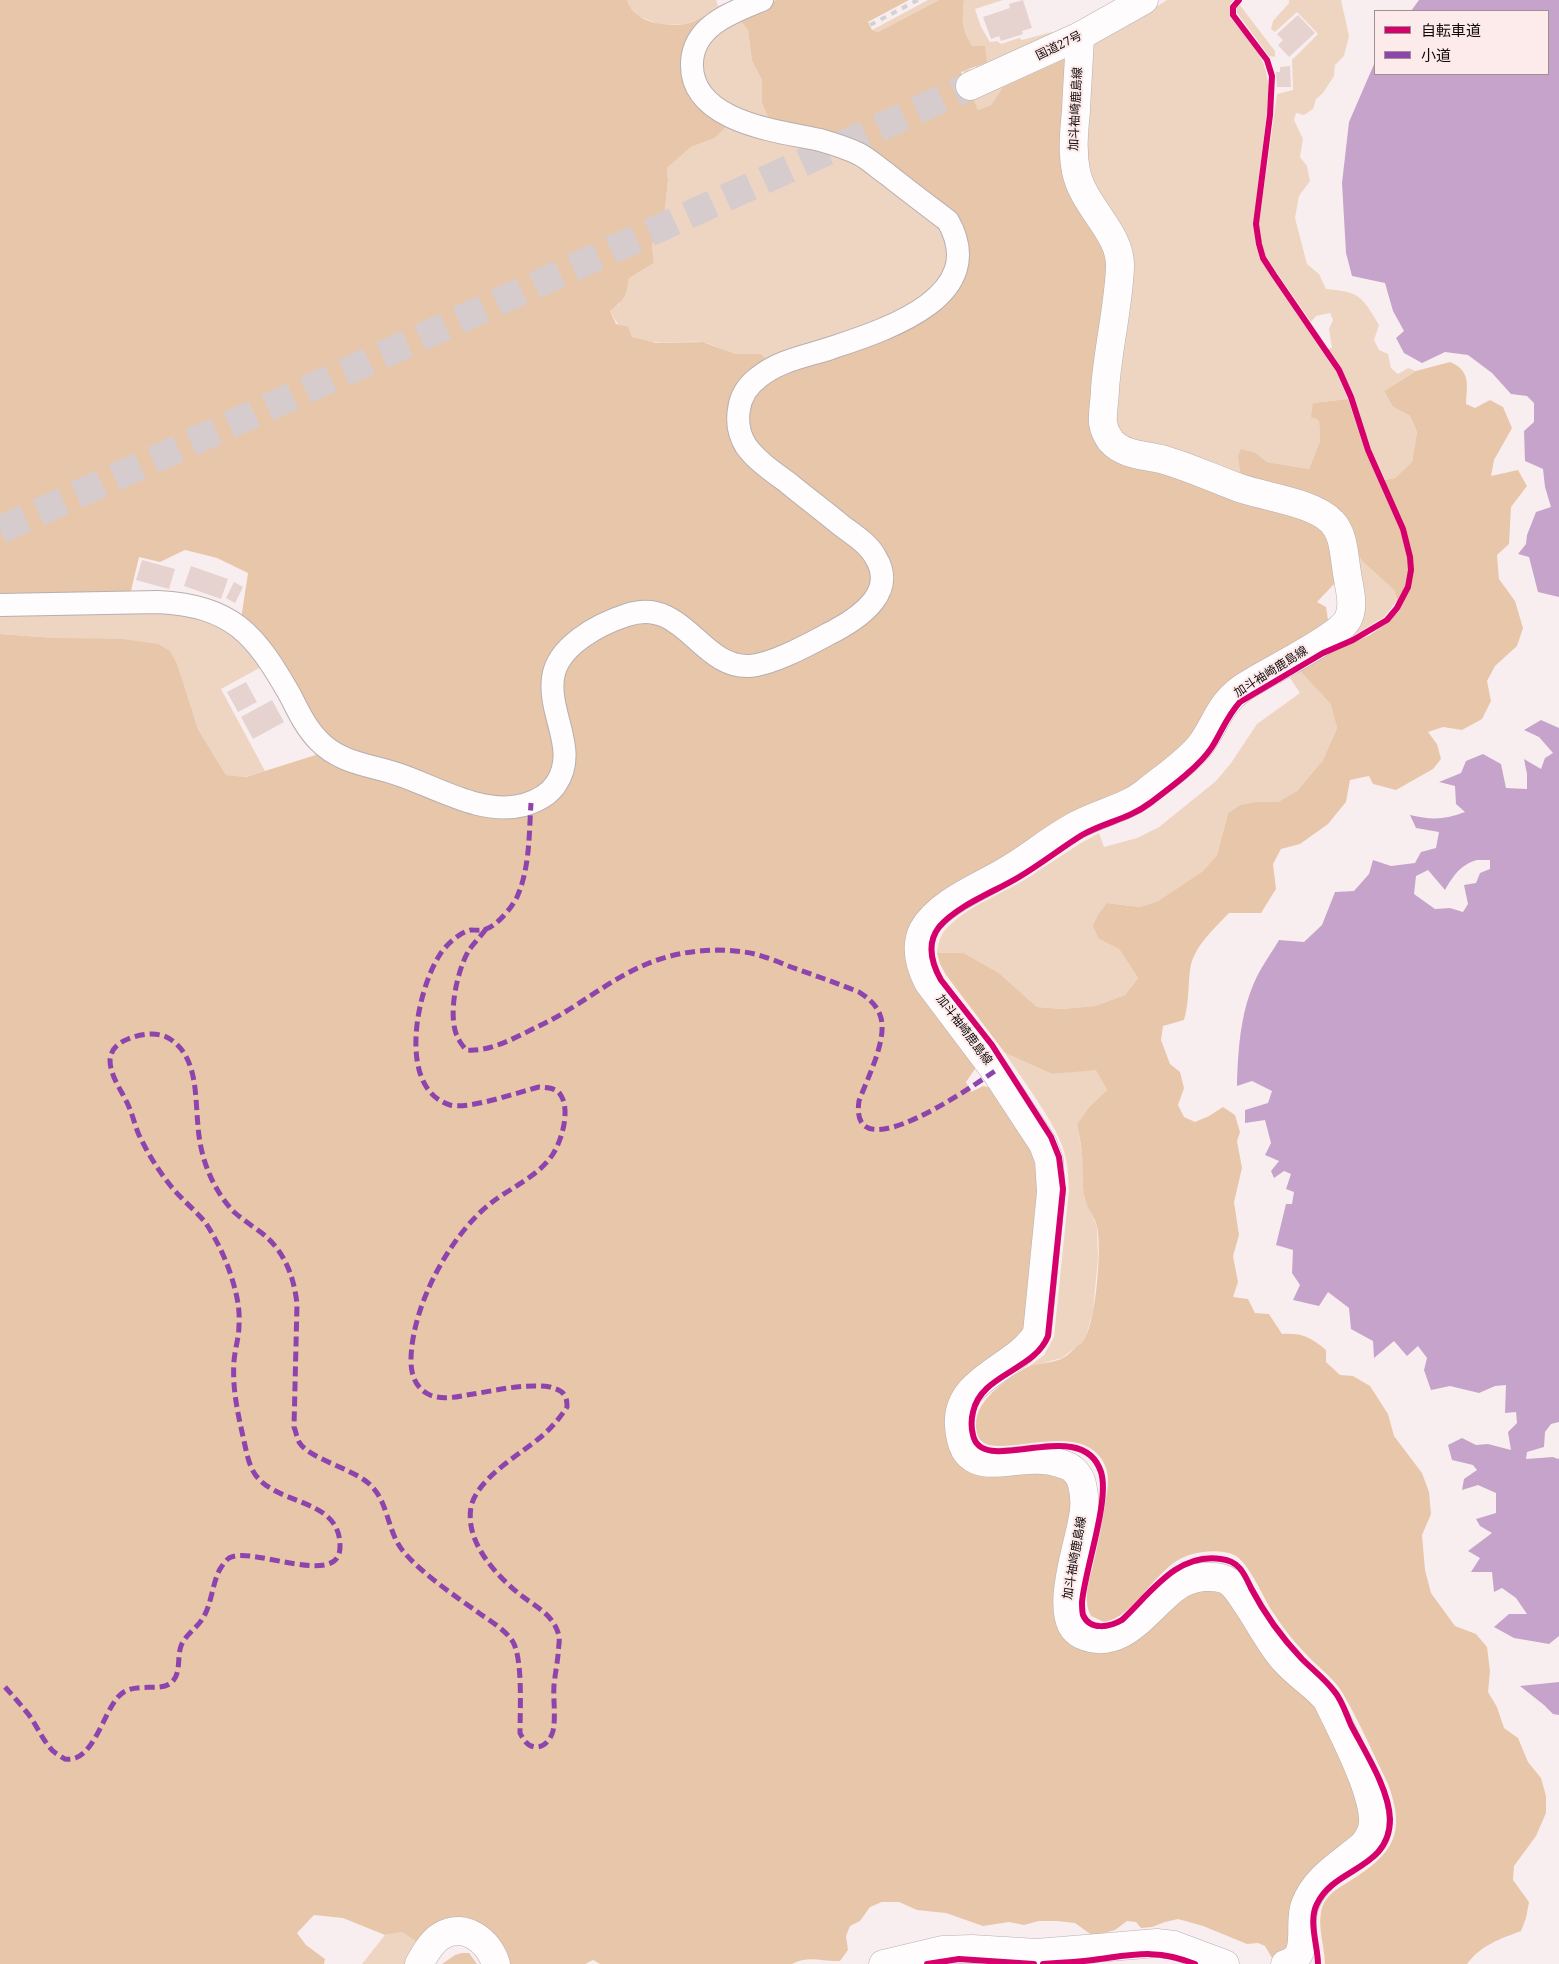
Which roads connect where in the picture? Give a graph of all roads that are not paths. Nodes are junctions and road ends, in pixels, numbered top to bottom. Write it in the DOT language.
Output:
graph roads {
  1 [pos="762,0"];
  2 [pos="1144,0"];
  3 [pos="1080,36"];
  4 [pos="970,86"];
  5 [pos="0,605"];
  6 [pos="420,1964"];
  7 [pos="496,1964"];
  8 [pos="883,1964"];
  9 [pos="1225,1964"];
  10 [pos="1285,1964"];
  1 -- 5 [label="street"];
  2 -- 3 [label="main road, 国道27号"];
  3 -- 4 [label="main road, 国道27号"];
  3 -- 10 [label="main road, 加斗袖崎鹿島線"];
  6 -- 7 [label="main road"];
  8 -- 9 [label="main road"];
}
